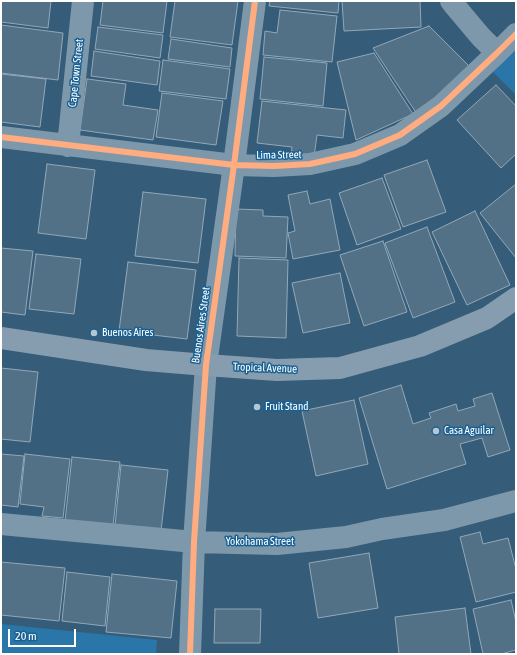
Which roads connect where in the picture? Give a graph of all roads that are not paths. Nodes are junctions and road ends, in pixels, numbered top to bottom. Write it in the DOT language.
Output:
graph roads {
  1 [pos="84,1"];
  2 [pos="255,1"];
  3 [pos="451,1"];
  4 [pos="516,34"];
  5 [pos="497,54"];
  6 [pos="1,137"];
  7 [pos="68,146"];
  8 [pos="234,165"];
  9 [pos="516,298"];
  10 [pos="1,338"];
  11 [pos="206,365"];
  12 [pos="516,501"];
  13 [pos="1,524"];
  14 [pos="194,542"];
  15 [pos="190,654"];
  1 -- 7 [label="street, Cape Town Street"];
  2 -- 8 [label="street, Buenos Aires Street"];
  3 -- 5 [label="street"];
  4 -- 5 [label="street, Lima Street"];
  5 -- 8 [label="street, Lima Street"];
  6 -- 7 [label="street, Lima Street"];
  7 -- 8 [label="street, Lima Street"];
  8 -- 11 [label="street, Buenos Aires Street"];
  9 -- 11 [label="street, Tropical Avenue"];
  10 -- 11 [label="street, Tropical Avenue"];
  11 -- 14 [label="street, Buenos Aires Street"];
  12 -- 14 [label="street, Yokohama Street"];
  13 -- 14 [label="street, Yokohama Street"];
  14 -- 15 [label="street, Buenos Aires Street"];
}
